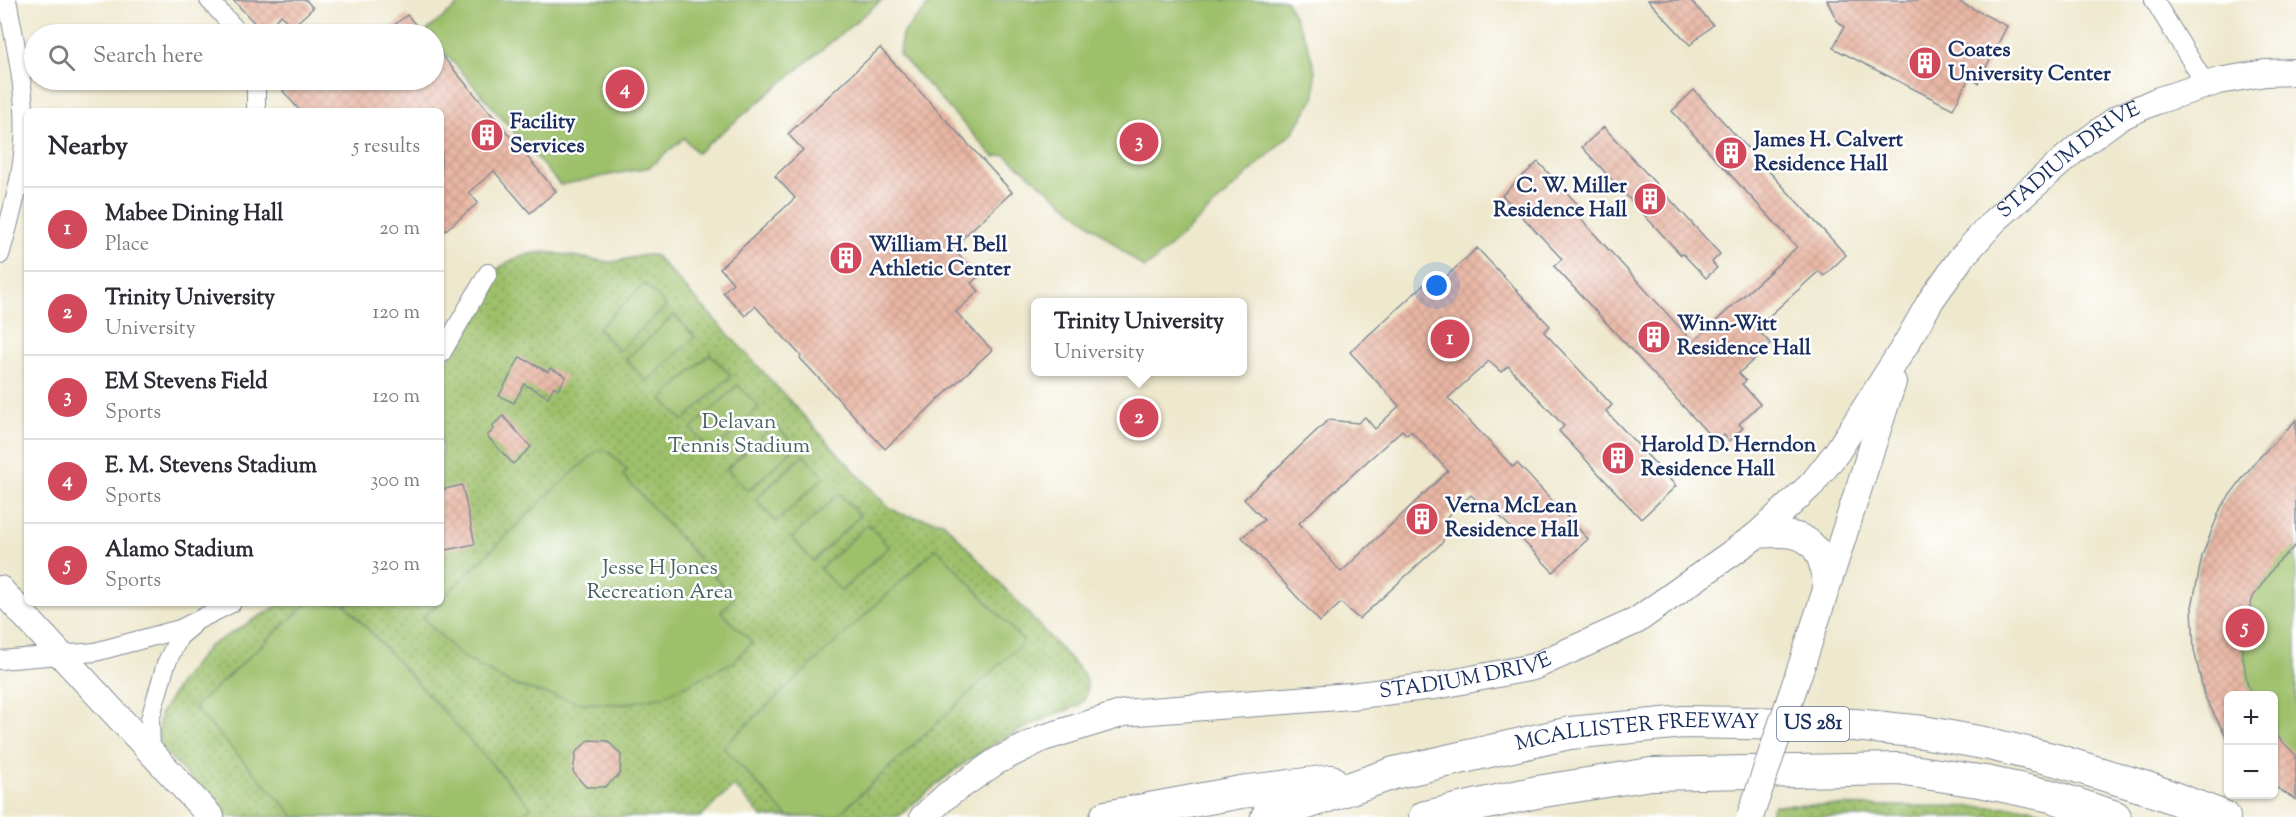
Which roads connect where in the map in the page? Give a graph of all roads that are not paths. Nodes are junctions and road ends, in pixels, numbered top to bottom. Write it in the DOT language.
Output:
graph roads {
  1 [pos="7,0"];
  2 [pos="209,0"];
  3 [pos="2154,0"];
  4 [pos="231,24"];
  5 [pos="2296,72"];
  6 [pos="2206,85"];
  7 [pos="256,90"];
  8 [pos="256,108"];
  9 [pos="0,255"];
  10 [pos="488,273"];
  11 [pos="1906,344"];
  12 [pos="444,349"];
  13 [pos="1757,535"];
  14 [pos="1826,587"];
  15 [pos="0,589"];
  16 [pos="226,606"];
  17 [pos="200,619"];
  18 [pos="62,654"];
  19 [pos="0,660"];
  20 [pos="151,751"];
  21 [pos="1394,773"];
  22 [pos="1651,774"];
  23 [pos="211,817"];
  24 [pos="923,817"];
  25 [pos="1106,817"];
  26 [pos="1267,817"];
  27 [pos="1425,817"];
  28 [pos="1515,817"];
  29 [pos="1750,817"];
  30 [pos="2115,817"];
  31 [pos="2224,817"];
  1 -- 9 [label="street"];
  2 -- 4 [label="street"];
  3 -- 6 [label="street"];
  5 -- 6 [label="main road, STADIUM DRIVE"];
  6 -- 11 [label="main road, STADIUM DRIVE"];
  7 -- 8 [label="street"];
  10 -- 12 [label="street"];
  11 -- 13 [label="main road, STADIUM DRIVE"];
  11 -- 14 [label="main road, STADIUM DRIVE"];
  13 -- 14 [label="main road"];
  13 -- 24 [label="main road, STADIUM DRIVE"];
  14 -- 29 [label="main road, STADIUM DRIVE, bridge"];
  15 -- 18 [label="main road"];
  16 -- 17 [label="street"];
  17 -- 18 [label="street"];
  17 -- 20 [label="street"];
  18 -- 19 [label="street"];
  18 -- 20 [label="main road"];
  20 -- 23 [label="main road"];
  21 -- 25 [label="highway"];
  21 -- 26 [label="highway, MCALLISTER FREEWAY / US 281"];
  21 -- 31 [label="highway, MCALLISTER FREEWAY / US 281"];
  22 -- 27 [label="highway, MCALLISTER FREEWAY / US 281"];
  22 -- 28 [label="highway"];
  22 -- 30 [label="highway, MCALLISTER FREEWAY / US 281"];
}
